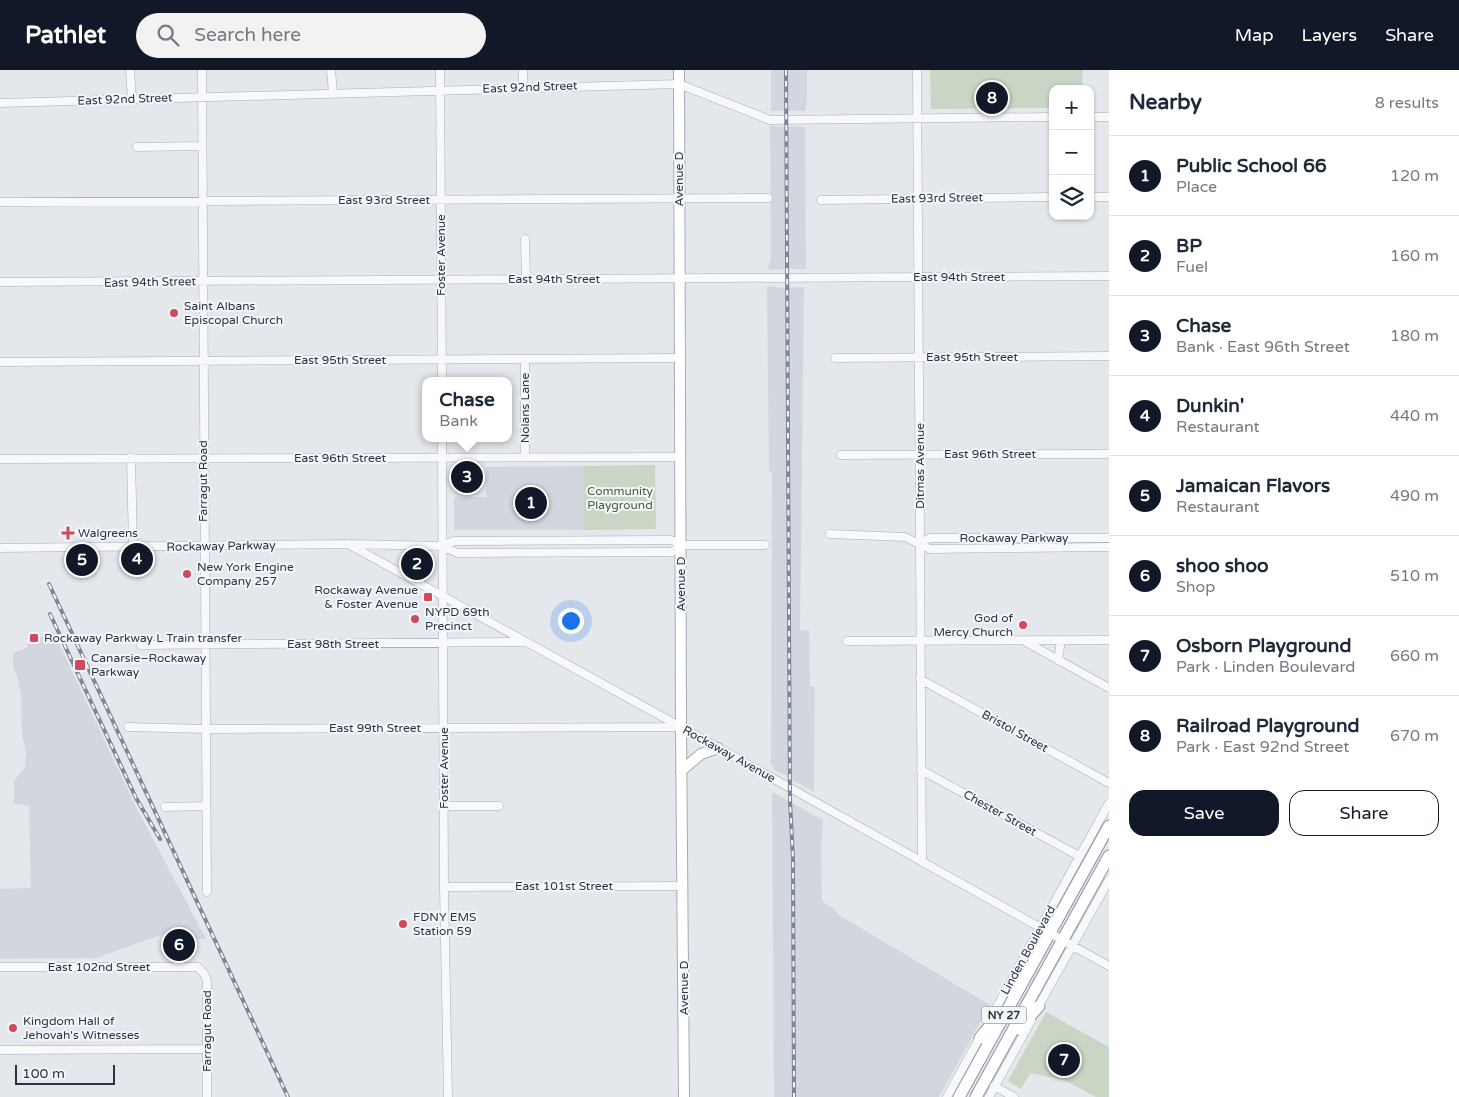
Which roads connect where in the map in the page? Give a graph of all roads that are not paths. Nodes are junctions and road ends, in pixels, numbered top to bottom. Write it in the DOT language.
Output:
graph roads {
  1 [pos="130,70"];
  2 [pos="202,70"];
  3 [pos="331,70"];
  4 [pos="440,70"];
  5 [pos="523,70"];
  6 [pos="679,70"];
  7 [pos="917,70"];
  8 [pos="679,84"];
  9 [pos="523,87"];
  10 [pos="440,90"];
  11 [pos="333,93"];
  12 [pos="202,96"];
  13 [pos="132,99"];
  14 [pos="0,103"];
  15 [pos="1049,117"];
  16 [pos="1094,117"];
  17 [pos="1109,117"];
  18 [pos="918,118"];
  19 [pos="202,146"];
  20 [pos="137,147"];
  21 [pos="1109,196"];
  22 [pos="1049,197"];
  23 [pos="1094,197"];
  24 [pos="768,198"];
  25 [pos="918,198"];
  26 [pos="679,199"];
  27 [pos="440,200"];
  28 [pos="821,200"];
  29 [pos="204,201"];
  30 [pos="0,202"];
  31 [pos="525,239"];
  32 [pos="1109,276"];
  33 [pos="918,277"];
  34 [pos="526,279"];
  35 [pos="680,279"];
  36 [pos="441,280"];
  37 [pos="202,281"];
  38 [pos="0,282"];
  39 [pos="1109,356"];
  40 [pos="919,357"];
  41 [pos="525,358"];
  42 [pos="680,358"];
  43 [pos="835,358"];
  44 [pos="441,359"];
  45 [pos="203,360"];
  46 [pos="0,362"];
  47 [pos="442,377"];
  48 [pos="442,442"];
  49 [pos="919,454"];
  50 [pos="1109,454"];
  51 [pos="841,455"];
  52 [pos="442,457"];
  53 [pos="526,457"];
  54 [pos="681,457"];
  55 [pos="131,458"];
  56 [pos="203,458"];
  57 [pos="0,459"];
  58 [pos="830,534"];
  59 [pos="1109,538"];
  60 [pos="348,544"];
  61 [pos="681,544"];
  62 [pos="920,544"];
  63 [pos="765,545"];
  64 [pos="204,546"];
  65 [pos="443,546"];
  66 [pos="132,547"];
  67 [pos="1109,547"];
  68 [pos="0,548"];
  69 [pos="443,597"];
  70 [pos="1109,640"];
  71 [pos="847,641"];
  72 [pos="920,641"];
  73 [pos="1024,641"];
  74 [pos="1061,641"];
  75 [pos="524,642"];
  76 [pos="443,644"];
  77 [pos="141,645"];
  78 [pos="204,645"];
  79 [pos="1058,660"];
  80 [pos="920,678"];
  81 [pos="1109,688"];
  82 [pos="128,727"];
  83 [pos="444,727"];
  84 [pos="681,727"];
  85 [pos="206,728"];
  86 [pos="718,748"];
  87 [pos="921,770"];
  88 [pos="681,771"];
  89 [pos="1109,783"];
  90 [pos="1109,802"];
  91 [pos="206,806"];
  92 [pos="444,806"];
  93 [pos="499,806"];
  94 [pos="165,807"];
  95 [pos="1109,820"];
  96 [pos="1107,829"];
  97 [pos="1079,856"];
  98 [pos="1109,856"];
  99 [pos="922,862"];
  100 [pos="1109,880"];
  101 [pos="683,886"];
  102 [pos="444,887"];
  103 [pos="207,892"];
  104 [pos="1045,930"];
  105 [pos="1067,943"];
  106 [pos="1109,966"];
  107 [pos="0,967"];
  108 [pos="198,967"];
  109 [pos="1014,998"];
  110 [pos="1039,1006"];
  111 [pos="980,1038"];
  112 [pos="206,1049"];
  113 [pos="0,1050"];
  114 [pos="1002,1050"];
  115 [pos="987,1076"];
  116 [pos="994,1086"];
  117 [pos="207,1097"];
  118 [pos="448,1097"];
  119 [pos="684,1097"];
  120 [pos="947,1097"];
  121 [pos="959,1097"];
  122 [pos="976,1097"];
  123 [pos="980,1097"];
  124 [pos="989,1097"];
  125 [pos="1014,1097"];
  1 -- 13 [label="street"];
  2 -- 12 [label="street, Farragut Road"];
  3 -- 11 [label="street"];
  4 -- 10 [label="street, Foster Avenue"];
  5 -- 9 [label="street"];
  6 -- 8 [label="main road, Avenue D"];
  7 -- 18 [label="street, Ditmas Avenue"];
  8 -- 9 [label="street, East 92nd Street"];
  8 -- 18 [label="street, East 92nd Street"];
  8 -- 26 [label="main road, Avenue D"];
  9 -- 10 [label="street, East 92nd Street"];
  10 -- 11 [label="street, East 92nd Street"];
  10 -- 27 [label="street, Foster Avenue"];
  11 -- 12 [label="street, East 92nd Street"];
  12 -- 13 [label="street, East 92nd Street"];
  12 -- 19 [label="street, Farragut Road"];
  13 -- 14 [label="street, East 92nd Street"];
  15 -- 18 [label="street, East 92nd Street"];
  16 -- 17 [label="street"];
  18 -- 25 [label="street, Ditmas Avenue"];
  19 -- 20 [label="street"];
  19 -- 29 [label="street, Farragut Road"];
  21 -- 23 [label="street"];
  22 -- 25 [label="street, East 93rd Street"];
  24 -- 26 [label="street, East 93rd Street"];
  25 -- 28 [label="street, East 93rd Street"];
  25 -- 33 [label="street, Ditmas Avenue"];
  26 -- 27 [label="street, East 93rd Street"];
  26 -- 35 [label="main road, Avenue D"];
  27 -- 29 [label="street, East 93rd Street"];
  27 -- 36 [label="street, Foster Avenue"];
  29 -- 30 [label="street, East 93rd Street"];
  29 -- 37 [label="street, Farragut Road"];
  31 -- 34 [label="street"];
  32 -- 33 [label="street, East 94th Street"];
  33 -- 35 [label="street, East 94th Street"];
  33 -- 40 [label="street, Ditmas Avenue"];
  34 -- 35 [label="street, East 94th Street"];
  34 -- 36 [label="street, East 94th Street"];
  35 -- 42 [label="main road, Avenue D"];
  36 -- 37 [label="street, East 94th Street"];
  36 -- 44 [label="street, Foster Avenue"];
  37 -- 38 [label="street, East 94th Street"];
  37 -- 45 [label="street, Farragut Road"];
  39 -- 40 [label="street, East 95th Street"];
  40 -- 43 [label="street, East 95th Street"];
  40 -- 49 [label="street, Ditmas Avenue"];
  41 -- 42 [label="street, East 95th Street"];
  41 -- 44 [label="street, East 95th Street"];
  41 -- 53 [label="street, Nolans Lane"];
  42 -- 54 [label="main road, Avenue D"];
  44 -- 45 [label="street, East 95th Street"];
  44 -- 47 [label="street, Foster Avenue"];
  45 -- 46 [label="street, East 95th Street"];
  45 -- 56 [label="street, Farragut Road"];
  48 -- 52 [label="street, Foster Avenue"];
  49 -- 50 [label="street, East 96th Street"];
  49 -- 51 [label="street, East 96th Street"];
  49 -- 62 [label="street, Ditmas Avenue"];
  52 -- 53 [label="street, East 96th Street"];
  52 -- 56 [label="street, East 96th Street"];
  52 -- 65 [label="street, Foster Avenue"];
  53 -- 54 [label="street, East 96th Street"];
  54 -- 61 [label="main road, Avenue D"];
  55 -- 56 [label="street, East 96th Street"];
  55 -- 57 [label="street, East 96th Street"];
  55 -- 66 [label="street"];
  56 -- 64 [label="street, Farragut Road"];
  58 -- 62 [label="street, Rockaway Parkway"];
  59 -- 62 [label="street, Rockaway Parkway"];
  60 -- 64 [label="street, Rockaway Parkway"];
  60 -- 65 [label="street, Rockaway Parkway"];
  60 -- 69 [label="street, Rockaway Avenue"];
  61 -- 63 [label="street, Rockaway Parkway"];
  61 -- 65 [label="street, Rockaway Parkway"];
  61 -- 65 [label="street, Rockaway Parkway"];
  61 -- 84 [label="main road, Avenue D"];
  62 -- 67 [label="street, Rockaway Parkway"];
  62 -- 72 [label="street, Ditmas Avenue"];
  64 -- 66 [label="street, Rockaway Parkway"];
  64 -- 78 [label="street, Farragut Road"];
  65 -- 69 [label="street, Foster Avenue"];
  66 -- 68 [label="street, Rockaway Parkway"];
  69 -- 75 [label="street, Rockaway Avenue"];
  69 -- 76 [label="street, Foster Avenue"];
  70 -- 74 [label="street"];
  71 -- 72 [label="street"];
  72 -- 73 [label="street"];
  72 -- 80 [label="street, Ditmas Avenue"];
  73 -- 74 [label="street"];
  73 -- 79 [label="street"];
  74 -- 79 [label="street"];
  75 -- 76 [label="street, East 98th Street"];
  75 -- 84 [label="street, Rockaway Avenue"];
  76 -- 78 [label="street, East 98th Street"];
  76 -- 83 [label="street, Foster Avenue"];
  77 -- 78 [label="street, East 98th Street"];
  78 -- 85 [label="street, Farragut Road"];
  79 -- 81 [label="street"];
  80 -- 87 [label="street, Ditmas Avenue"];
  80 -- 89 [label="street, Bristol Street"];
  82 -- 85 [label="street, East 99th Street"];
  83 -- 84 [label="street, East 99th Street"];
  83 -- 85 [label="street, East 99th Street"];
  83 -- 92 [label="street, Foster Avenue"];
  84 -- 86 [label="street, Rockaway Avenue"];
  84 -- 88 [label="main road, Avenue D"];
  85 -- 91 [label="street, Farragut Road"];
  86 -- 88 [label="main road"];
  86 -- 99 [label="street, Rockaway Avenue"];
  87 -- 97 [label="street, Chester Street"];
  87 -- 99 [label="street, Ditmas Avenue"];
  88 -- 101 [label="main road, Avenue D"];
  90 -- 97 [label="street, Linden Boulevard"];
  91 -- 94 [label="street"];
  91 -- 103 [label="street, Farragut Road"];
  92 -- 93 [label="street"];
  92 -- 102 [label="street, Foster Avenue"];
  95 -- 96 [label="highway, Linden Boulevard"];
  96 -- 104 [label="highway, Linden Boulevard / NY 27"];
  97 -- 104 [label="street, Linden Boulevard"];
  98 -- 105 [label="highway, Linden Boulevard / NY 27"];
  99 -- 104 [label="street, Rockaway Avenue"];
  100 -- 105 [label="street, Linden Boulevard"];
  101 -- 102 [label="street, East 101st Street"];
  101 -- 119 [label="main road, Avenue D"];
  102 -- 118 [label="street, Foster Avenue"];
  104 -- 105 [label="street, Rockaway Avenue"];
  104 -- 109 [label="highway, Linden Boulevard / NY 27"];
  104 -- 111 [label="street, Linden Boulevard"];
  105 -- 106 [label="street, Rockaway Avenue"];
  105 -- 110 [label="street, Linden Boulevard"];
  105 -- 114 [label="highway, Linden Boulevard / NY 27"];
  107 -- 108 [label="street, East 102nd Street"];
  108 -- 112 [label="street, Farragut Road"];
  109 -- 111 [label="highway"];
  109 -- 121 [label="highway, Linden Boulevard / NY 27"];
  110 -- 114 [label="highway"];
  110 -- 116 [label="street, Linden Boulevard"];
  111 -- 120 [label="street, Linden Boulevard"];
  112 -- 113 [label="street"];
  112 -- 117 [label="street, Farragut Road"];
  114 -- 115 [label="highway, Linden Boulevard / NY 27"];
  115 -- 122 [label="highway, Linden Boulevard / NY 27"];
  115 -- 123 [label="highway"];
  116 -- 124 [label="street, Linden Boulevard"];
  116 -- 125 [label="street"];
}
